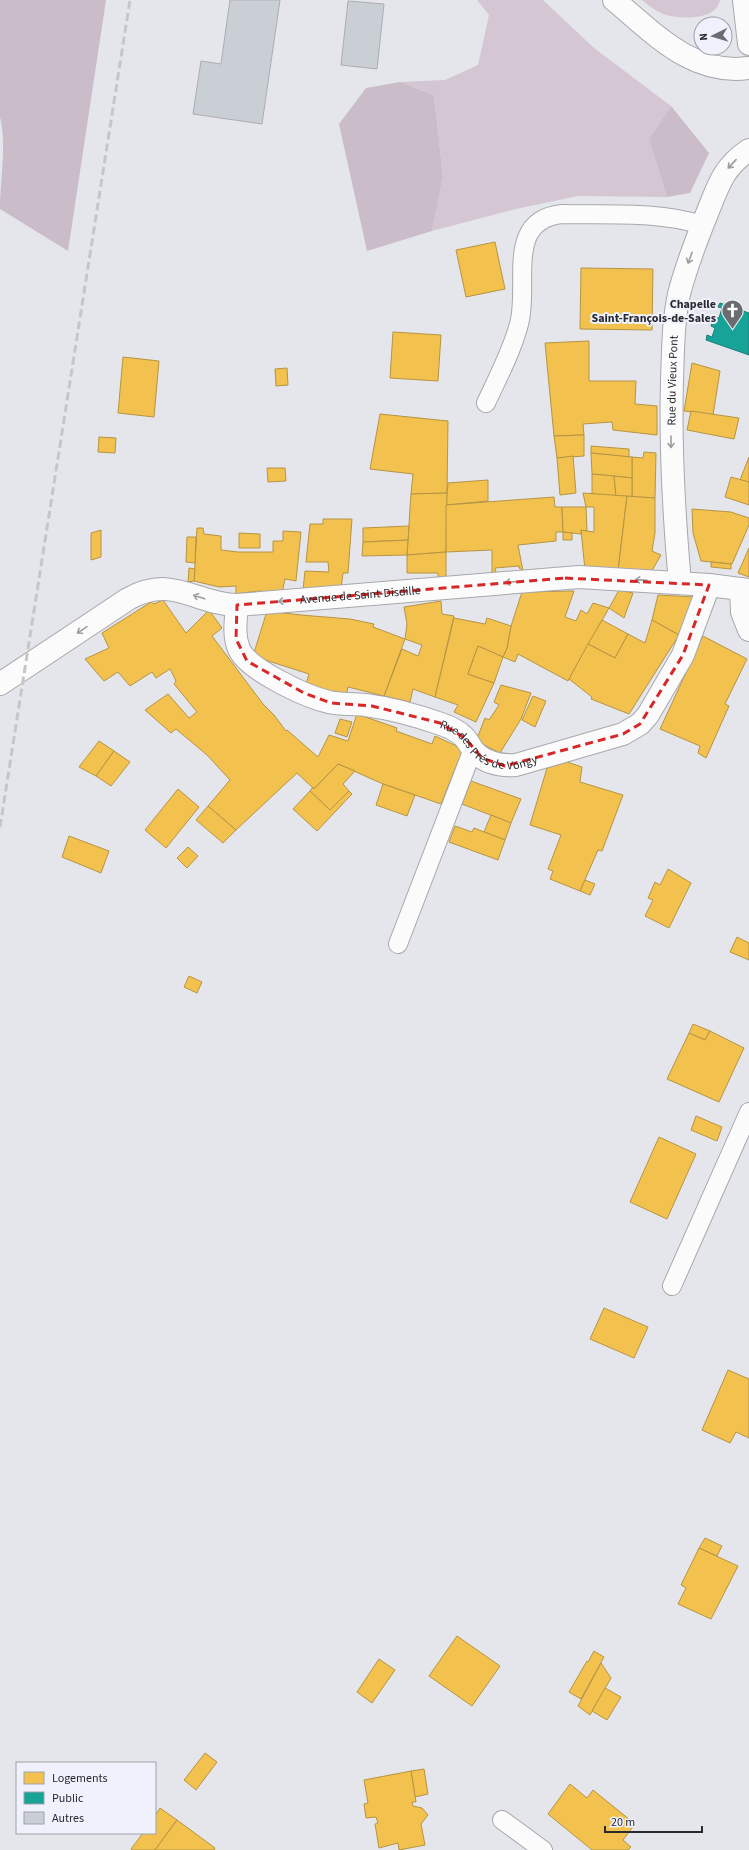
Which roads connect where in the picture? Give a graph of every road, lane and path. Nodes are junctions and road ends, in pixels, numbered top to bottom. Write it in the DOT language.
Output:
graph roads {
  1 [pos="614,0"];
  2 [pos="744,0"];
  3 [pos="749,44"];
  4 [pos="749,68"];
  5 [pos="749,150"];
  6 [pos="702,225"];
  7 [pos="486,403"];
  8 [pos="680,583"];
  9 [pos="709,585"];
  10 [pos="745,590"];
  11 [pos="237,605"];
  12 [pos="749,630"];
  13 [pos="0,684"];
  14 [pos="473,750"];
  15 [pos="398,944"];
  16 [pos="749,1112"];
  17 [pos="672,1286"];
  18 [pos="502,1820"];
  19 [pos="543,1850"];
  1 -- 4 [label="street"];
  2 -- 3 [label="street"];
  5 -- 6 [label="street, Rue du Vieux Pont, one-way"];
  6 -- 7 [label="lane"];
  6 -- 8 [label="street, Rue du Vieux Pont, one-way"];
  8 -- 9 [label="street, Avenue de Saint-Disdille"];
  8 -- 11 [label="street, Avenue de Saint-Disdille, one-way"];
  9 -- 10 [label="street, Avenue de Saint-Disdille"];
  9 -- 14 [label="street, Rue des Prés de Vongy"];
  10 -- 12 [label="street"];
  11 -- 13 [label="street, Avenue de Saint-Disdille, one-way"];
  11 -- 14 [label="street, Rue des Prés de Vongy"];
  14 -- 15 [label="lane"];
  16 -- 17 [label="lane"];
  18 -- 19 [label="lane"];
}
